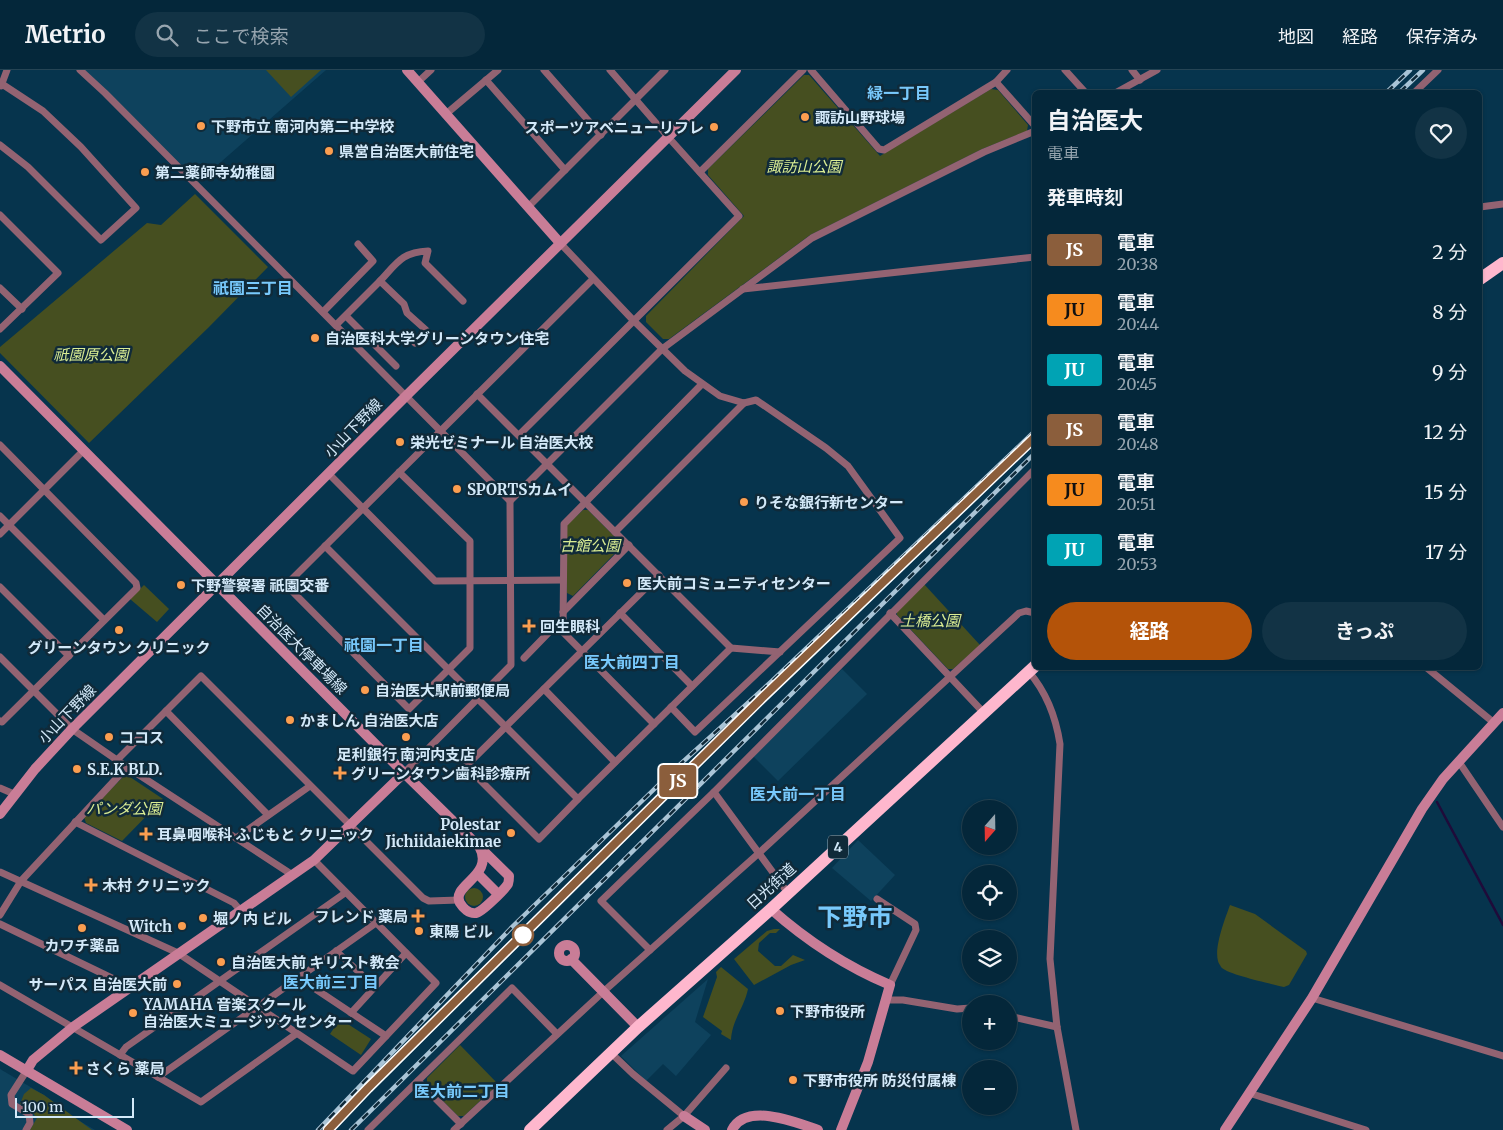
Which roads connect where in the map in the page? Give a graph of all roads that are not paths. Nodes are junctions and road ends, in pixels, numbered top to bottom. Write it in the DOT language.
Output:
graph roads {
  1 [pos="8,70"];
  2 [pos="80,70"];
  3 [pos="407,70"];
  4 [pos="431,70"];
  5 [pos="498,70"];
  6 [pos="544,70"];
  7 [pos="610,70"];
  8 [pos="665,70"];
  9 [pos="736,70"];
  10 [pos="803,70"];
  11 [pos="811,70"];
  12 [pos="1007,70"];
  13 [pos="1066,70"];
  14 [pos="1132,70"];
  15 [pos="1157,70"];
  16 [pos="1438,70"];
  17 [pos="486,80"];
  18 [pos="1140,80"];
  19 [pos="418,82"];
  20 [pos="996,82"];
  21 [pos="1,85"];
  22 [pos="1083,90"];
  23 [pos="1121,90"];
  24 [pos="1417,90"];
  25 [pos="636,100"];
  26 [pos="446,114"];
  27 [pos="1032,123"];
  28 [pos="1032,132"];
  29 [pos="601,135"];
  30 [pos="669,138"];
  31 [pos="0,145"];
  32 [pos="565,170"];
  33 [pos="700,172"];
  34 [pos="1503,204"];
  35 [pos="528,207"];
  36 [pos="1482,207"];
  37 [pos="0,215"];
  38 [pos="560,243"];
  39 [pos="358,244"];
  40 [pos="1032,257"];
  41 [pos="1503,263"];
  42 [pos="1482,278"];
  43 [pos="593,279"];
  44 [pos="380,281"];
  45 [pos="0,288"];
  46 [pos="742,289"];
  47 [pos="462,301"];
  48 [pos="22,309"];
  49 [pos="323,312"];
  50 [pos="346,316"];
  51 [pos="633,320"];
  52 [pos="336,326"];
  53 [pos="0,329"];
  54 [pos="415,343"];
  55 [pos="662,349"];
  56 [pos="0,366"];
  57 [pos="396,366"];
  58 [pos="702,384"];
  59 [pos="477,394"];
  60 [pos="406,396"];
  61 [pos="744,402"];
  62 [pos="440,432"];
  63 [pos="519,436"];
  64 [pos="0,445"];
  65 [pos="83,450"];
  66 [pos="548,464"];
  67 [pos="399,472"];
  68 [pos="1032,472"];
  69 [pos="329,474"];
  70 [pos="44,490"];
  71 [pos="510,501"];
  72 [pos="585,501"];
  73 [pos="362,509"];
  74 [pos="0,516"];
  75 [pos="9,525"];
  76 [pos="616,532"];
  77 [pos="0,534"];
  78 [pos="628,545"];
  79 [pos="325,546"];
  80 [pos="659,575"];
  81 [pos="564,580"];
  82 [pos="510,581"];
  83 [pos="470,582"];
  84 [pos="217,585"];
  85 [pos="0,587"];
  86 [pos="563,612"];
  87 [pos="620,613"];
  88 [pos="890,613"];
  89 [pos="1032,613"];
  90 [pos="104,620"];
  91 [pos="563,632"];
  92 [pos="731,648"];
  93 [pos="582,651"];
  94 [pos="780,652"];
  95 [pos="69,656"];
  96 [pos="0,657"];
  97 [pos="524,658"];
  98 [pos="1032,669"];
  99 [pos="448,670"];
  100 [pos="1032,670"];
  101 [pos="1429,670"];
  102 [pos="950,676"];
  103 [pos="692,686"];
  104 [pos="544,689"];
  105 [pos="33,690"];
  106 [pos="477,699"];
  107 [pos="671,707"];
  108 [pos="166,711"];
  109 [pos="984,713"];
  110 [pos="1503,713"];
  111 [pos="0,721"];
  112 [pos="1493,722"];
  113 [pos="654,724"];
  114 [pos="505,727"];
  115 [pos="72,729"];
  116 [pos="117,760"];
  117 [pos="615,762"];
  118 [pos="1459,762"];
  119 [pos="127,767"];
  120 [pos="404,772"];
  121 [pos="310,786"];
  122 [pos="0,788"];
  123 [pos="714,792"];
  124 [pos="14,794"];
  125 [pos="578,800"];
  126 [pos="0,814"];
  127 [pos="268,815"];
  128 [pos="76,822"];
  129 [pos="350,825"];
  130 [pos="1503,827"];
  131 [pos="236,838"];
  132 [pos="479,846"];
  133 [pos="759,853"];
  134 [pos="314,860"];
  135 [pos="0,872"];
  136 [pos="291,874"];
  137 [pos="478,874"];
  138 [pos="21,881"];
  139 [pos="345,892"];
  140 [pos="788,893"];
  141 [pos="498,894"];
  142 [pos="876,899"];
  143 [pos="459,900"];
  144 [pos="771,909"];
  145 [pos="240,910"];
  146 [pos="0,915"];
  147 [pos="376,923"];
  148 [pos="0,924"];
  149 [pos="650,950"];
  150 [pos="336,951"];
  151 [pos="178,953"];
  152 [pos="406,953"];
  153 [pos="571,959"];
  154 [pos="361,974"];
  155 [pos="299,978"];
  156 [pos="219,981"];
  157 [pos="0,985"];
  158 [pos="890,985"];
  159 [pos="127,990"];
  160 [pos="603,992"];
  161 [pos="1312,998"];
  162 [pos="886,1000"];
  163 [pos="257,1007"];
  164 [pos="962,1009"];
  165 [pos="350,1013"];
  166 [pos="1017,1018"];
  167 [pos="73,1027"];
  168 [pos="638,1027"];
  169 [pos="1057,1027"];
  170 [pos="296,1034"];
  171 [pos="557,1034"];
  172 [pos="386,1036"];
  173 [pos="611,1053"];
  174 [pos="0,1055"];
  175 [pos="120,1055"];
  176 [pos="1503,1056"];
  177 [pos="726,1068"];
  178 [pos="27,1070"];
  179 [pos="158,1077"];
  180 [pos="418,1081"];
  181 [pos="1249,1093"];
  182 [pos="684,1116"];
  183 [pos="461,1124"];
  184 [pos="26,1130"];
  185 [pos="127,1130"];
  186 [pos="368,1130"];
  187 [pos="454,1130"];
  188 [pos="530,1130"];
  189 [pos="667,1130"];
  190 [pos="705,1130"];
  191 [pos="732,1130"];
  192 [pos="818,1130"];
  193 [pos="841,1130"];
  194 [pos="1076,1130"];
  195 [pos="1225,1130"];
  196 [pos="1366,1130"];
  1 -- 21 [label="street"];
  2 -- 49 [label="street"];
  3 -- 19 [label="street"];
  4 -- 19 [label="street"];
  5 -- 17 [label="street"];
  6 -- 29 [label="street"];
  7 -- 25 [label="street"];
  8 -- 25 [label="street"];
  9 -- 30 [label="street, 小山下野線"];
  10 -- 33 [label="street"];
  11 -- 20 [label="street"];
  12 -- 20 [label="street"];
  13 -- 22 [label="street"];
  14 -- 18 [label="street"];
  15 -- 18 [label="street"];
  16 -- 24 [label="street"];
  17 -- 26 [label="street"];
  17 -- 32 [label="street"];
  18 -- 23 [label="street"];
  19 -- 26 [label="street"];
  20 -- 27 [label="street"];
  21 -- 31 [label="street"];
  25 -- 29 [label="street"];
  25 -- 30 [label="street"];
  26 -- 35 [label="street"];
  28 -- 46 [label="street"];
  29 -- 32 [label="street"];
  30 -- 33 [label="street"];
  30 -- 38 [label="street, 小山下野線"];
  32 -- 35 [label="street"];
  33 -- 51 [label="street"];
  34 -- 36 [label="street"];
  35 -- 38 [label="street"];
  37 -- 48 [label="street"];
  38 -- 43 [label="street"];
  38 -- 60 [label="street, 小山下野線"];
  39 -- 49 [label="street"];
  40 -- 46 [label="street"];
  41 -- 42 [label="highway"];
  43 -- 51 [label="street"];
  43 -- 59 [label="street"];
  44 -- 47 [label="street"];
  44 -- 50 [label="street"];
  44 -- 54 [label="street"];
  45 -- 48 [label="street"];
  46 -- 55 [label="street"];
  48 -- 53 [label="street"];
  49 -- 52 [label="street"];
  50 -- 52 [label="street"];
  50 -- 57 [label="street"];
  51 -- 55 [label="street"];
  51 -- 63 [label="street"];
  52 -- 60 [label="street"];
  55 -- 58 [label="street"];
  55 -- 66 [label="street"];
  56 -- 65 [label="street, 自治医大停車場線"];
  58 -- 61 [label="street"];
  58 -- 72 [label="street"];
  59 -- 62 [label="street"];
  59 -- 63 [label="street"];
  60 -- 62 [label="street"];
  60 -- 69 [label="street, 小山下野線"];
  61 -- 76 [label="street"];
  61 -- 94 [label="street"];
  62 -- 67 [label="street"];
  62 -- 71 [label="street"];
  63 -- 66 [label="street"];
  64 -- 70 [label="street"];
  65 -- 70 [label="street"];
  65 -- 84 [label="street, 自治医大停車場線"];
  66 -- 71 [label="street"];
  66 -- 72 [label="street"];
  67 -- 73 [label="street"];
  67 -- 83 [label="street"];
  68 -- 88 [label="street"];
  69 -- 73 [label="street"];
  69 -- 84 [label="street, 小山下野線"];
  70 -- 75 [label="street"];
  70 -- 90 [label="street"];
  71 -- 82 [label="street"];
  72 -- 76 [label="street"];
  72 -- 81 [label="street"];
  73 -- 79 [label="street"];
  73 -- 83 [label="street"];
  74 -- 75 [label="street"];
  75 -- 77 [label="street"];
  75 -- 90 [label="street"];
  76 -- 78 [label="street"];
  78 -- 80 [label="street"];
  78 -- 86 [label="street"];
  79 -- 99 [label="street"];
  79 -- 99 [label="street"];
  80 -- 87 [label="street"];
  80 -- 92 [label="street"];
  81 -- 82 [label="street"];
  81 -- 86 [label="street"];
  82 -- 83 [label="street"];
  82 -- 106 [label="street"];
  83 -- 99 [label="street"];
  84 -- 115 [label="street, 小山下野線"];
  84 -- 120 [label="street, 自治医大停車場線"];
  85 -- 95 [label="street"];
  86 -- 91 [label="street"];
  87 -- 93 [label="street"];
  87 -- 103 [label="street"];
  88 -- 102 [label="street"];
  88 -- 123 [label="street"];
  89 -- 102 [label="street"];
  90 -- 95 [label="street"];
  91 -- 93 [label="street"];
  91 -- 97 [label="street"];
  92 -- 94 [label="street"];
  92 -- 103 [label="street"];
  93 -- 104 [label="street"];
  93 -- 113 [label="street"];
  94 -- 107 [label="street"];
  95 -- 105 [label="street"];
  96 -- 105 [label="street"];
  98 -- 109 [label="highway, 日光街道 / 4"];
  99 -- 106 [label="street"];
  100 -- 169 [label="street"];
  101 -- 112 [label="street"];
  102 -- 109 [label="street"];
  102 -- 133 [label="street"];
  103 -- 107 [label="street"];
  104 -- 114 [label="street"];
  104 -- 117 [label="street"];
  105 -- 111 [label="street"];
  105 -- 115 [label="street"];
  106 -- 114 [label="street"];
  106 -- 120 [label="street"];
  107 -- 113 [label="street"];
  108 -- 116 [label="street"];
  108 -- 121 [label="street"];
  108 -- 127 [label="street"];
  109 -- 140 [label="highway, 日光街道 / 4"];
  110 -- 112 [label="street"];
  112 -- 118 [label="street"];
  113 -- 117 [label="street"];
  114 -- 125 [label="street"];
  114 -- 125 [label="street"];
  115 -- 116 [label="street"];
  115 -- 124 [label="street, 小山下野線"];
  116 -- 119 [label="street"];
  117 -- 125 [label="street"];
  118 -- 130 [label="street"];
  118 -- 161 [label="street"];
  119 -- 128 [label="street"];
  119 -- 131 [label="street"];
  120 -- 129 [label="street"];
  120 -- 132 [label="street, 自治医大停車場線"];
  121 -- 127 [label="street"];
  121 -- 129 [label="street"];
  122 -- 124 [label="street"];
  123 -- 133 [label="street"];
  123 -- 149 [label="street"];
  124 -- 126 [label="street, 小山下野線"];
  127 -- 131 [label="street"];
  128 -- 138 [label="street"];
  128 -- 145 [label="street"];
  129 -- 134 [label="street"];
  129 -- 143 [label="street"];
  131 -- 136 [label="street"];
  132 -- 137 [label="street"];
  132 -- 141 [label="street, 自治医大停車場線"];
  133 -- 140 [label="street"];
  133 -- 149 [label="street"];
  134 -- 136 [label="street"];
  134 -- 139 [label="street"];
  135 -- 138 [label="street"];
  136 -- 145 [label="street"];
  137 -- 141 [label="street"];
  137 -- 143 [label="street"];
  138 -- 146 [label="street"];
  138 -- 151 [label="street"];
  139 -- 147 [label="street"];
  139 -- 156 [label="street"];
  140 -- 144 [label="highway, 日光街道 / 4"];
  141 -- 143 [label="street"];
  142 -- 158 [label="street"];
  144 -- 158 [label="street"];
  144 -- 168 [label="highway, 日光街道 / 4"];
  145 -- 151 [label="street"];
  147 -- 150 [label="street"];
  147 -- 152 [label="street"];
  148 -- 159 [label="street"];
  149 -- 160 [label="street"];
  150 -- 154 [label="street"];
  150 -- 155 [label="street"];
  151 -- 156 [label="street"];
  151 -- 159 [label="street"];
  152 -- 165 [label="street"];
  152 -- 172 [label="street"];
  153 -- 160 [label="street"];
  155 -- 163 [label="street"];
  155 -- 165 [label="street"];
  156 -- 163 [label="street"];
  156 -- 175 [label="street"];
  157 -- 167 [label="street"];
  158 -- 162 [label="street"];
  159 -- 167 [label="street"];
  160 -- 168 [label="street"];
  160 -- 171 [label="street"];
  161 -- 176 [label="street"];
  161 -- 181 [label="street"];
  162 -- 164 [label="street"];
  162 -- 193 [label="street"];
  163 -- 170 [label="street"];
  163 -- 179 [label="street"];
  165 -- 172 [label="street"];
  166 -- 169 [label="street"];
  167 -- 175 [label="street"];
  167 -- 178 [label="street"];
  168 -- 173 [label="highway, 日光街道 / 4"];
  169 -- 194 [label="street"];
  170 -- 172 [label="street"];
  170 -- 179 [label="street"];
  171 -- 180 [label="street"];
  171 -- 183 [label="street"];
  173 -- 182 [label="street"];
  173 -- 188 [label="highway, 日光街道 / 4"];
  174 -- 178 [label="street"];
  175 -- 179 [label="street"];
  177 -- 182 [label="street"];
  178 -- 184 [label="street"];
  178 -- 185 [label="street"];
  180 -- 183 [label="street"];
  180 -- 186 [label="street"];
  181 -- 195 [label="street"];
  181 -- 196 [label="street"];
  182 -- 189 [label="street"];
  182 -- 190 [label="street"];
  183 -- 187 [label="street"];
  191 -- 192 [label="street"];
}
